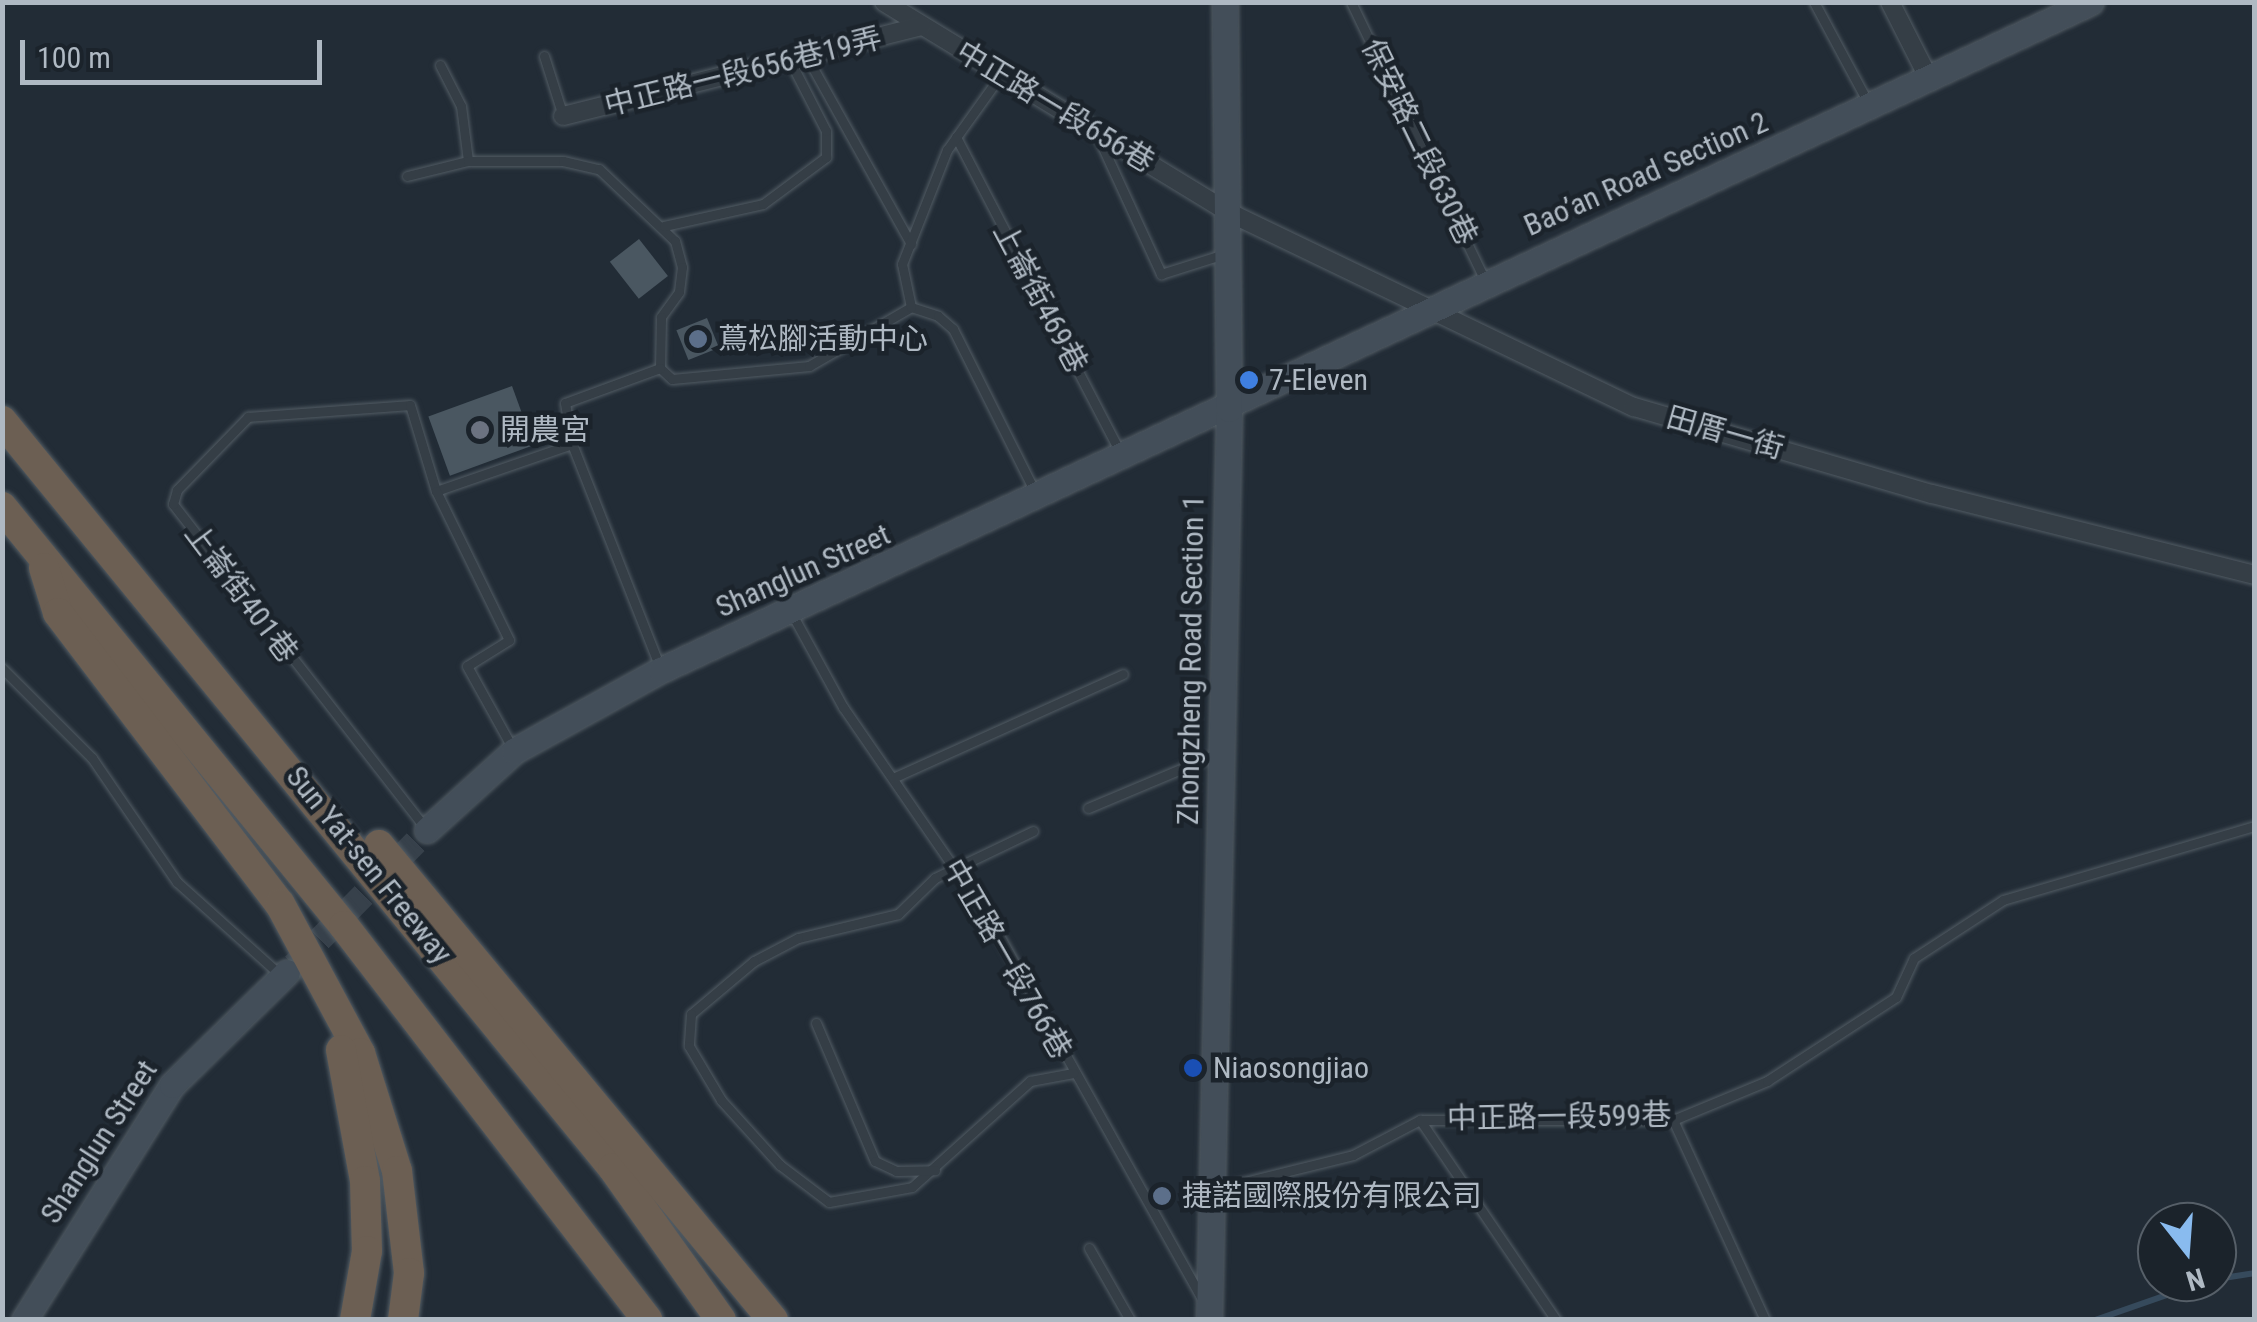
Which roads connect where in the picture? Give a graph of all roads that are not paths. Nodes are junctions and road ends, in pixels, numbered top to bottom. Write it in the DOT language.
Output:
graph roads {
  1 [pos="884,2"];
  2 [pos="1225,2"];
  3 [pos="1351,2"];
  4 [pos="1814,2"];
  5 [pos="1890,2"];
  6 [pos="2091,2"];
  7 [pos="922,26"];
  8 [pos="544,56"];
  9 [pos="800,61"];
  10 [pos="440,64"];
  11 [pos="1000,76"];
  12 [pos="1928,79"];
  13 [pos="1871,108"];
  14 [pos="563,116"];
  15 [pos="1097,133"];
  16 [pos="956,138"];
  17 [pos="468,161"];
  18 [pos="407,176"];
  19 [pos="1226,211"];
  20 [pos="664,226"];
  21 [pos="910,244"];
  22 [pos="1226,254"];
  23 [pos="1486,282"];
  24 [pos="911,307"];
  25 [pos="1428,313"];
  26 [pos="660,368"];
  27 [pos="1229,409"];
  28 [pos="2,421"];
  29 [pos="572,444"];
  30 [pos="1124,459"];
  31 [pos="436,491"];
  32 [pos="1039,499"];
  33 [pos="2,508"];
  34 [pos="39,551"];
  35 [pos="2254,575"];
  36 [pos="792,614"];
  37 [pos="4,668"];
  38 [pos="661,670"];
  39 [pos="1122,674"];
  40 [pos="514,752"];
  41 [pos="1222,752"];
  42 [pos="895,777"];
  43 [pos="320,803"];
  44 [pos="1088,808"];
  45 [pos="2254,826"];
  46 [pos="427,830"];
  47 [pos="1033,831"];
  48 [pos="957,867"];
  49 [pos="280,904"];
  50 [pos="284,974"];
  51 [pos="816,1023"];
  52 [pos="1073,1074"];
  53 [pos="1420,1120"];
  54 [pos="1673,1120"];
  55 [pos="937,1170"];
  56 [pos="1212,1190"];
  57 [pos="1089,1248"];
  58 [pos="1206,1317"];
  59 [pos="24,1320"];
  60 [pos="355,1320"];
  61 [pos="403,1320"];
  62 [pos="648,1320"];
  63 [pos="721,1320"];
  64 [pos="773,1320"];
  65 [pos="1130,1320"];
  66 [pos="1556,1320"];
  67 [pos="1765,1320"];
  1 -- 7 [label="street, 中正路一段656巷"];
  2 -- 19 [label="street, Zhongzheng Road Section 1"];
  3 -- 23 [label="lane, 保安路二段630巷"];
  4 -- 13 [label="lane"];
  5 -- 12 [label="street"];
  6 -- 12 [label="street, Bao’an Road Section 2"];
  7 -- 9 [label="street, 中正路一段656巷19弄"];
  7 -- 11 [label="street, 中正路一段656巷"];
  8 -- 14 [label="lane"];
  9 -- 14 [label="street, 中正路一段656巷19弄"];
  9 -- 20 [label="lane"];
  9 -- 21 [label="lane"];
  10 -- 17 [label="lane"];
  11 -- 15 [label="street, 中正路一段656巷"];
  11 -- 16 [label="lane"];
  12 -- 13 [label="street, Bao’an Road Section 2"];
  13 -- 23 [label="street, Bao’an Road Section 2"];
  15 -- 19 [label="street, 中正路一段656巷"];
  15 -- 22 [label="lane"];
  16 -- 21 [label="lane"];
  16 -- 30 [label="lane, 上崙街469巷"];
  17 -- 18 [label="lane"];
  17 -- 20 [label="lane"];
  19 -- 22 [label="street, Zhongzheng Road Section 1"];
  19 -- 25 [label="street, 田厝一街"];
  20 -- 26 [label="lane"];
  21 -- 24 [label="lane"];
  22 -- 27 [label="street, Zhongzheng Road Section 1"];
  23 -- 25 [label="street, Bao’an Road Section 2"];
  24 -- 26 [label="lane"];
  24 -- 32 [label="lane"];
  25 -- 27 [label="street, Bao’an Road Section 2"];
  25 -- 35 [label="street, 田厝一街"];
  26 -- 29 [label="lane"];
  27 -- 30 [label="street, Shanglun Street"];
  27 -- 41 [label="street, Zhongzheng Road Section 1"];
  28 -- 43 [label="highway, Sun Yat-sen Freeway"];
  29 -- 31 [label="lane"];
  29 -- 38 [label="lane"];
  30 -- 32 [label="street, Shanglun Street"];
  31 -- 40 [label="lane, 上崙街401巷"];
  31 -- 46 [label="lane, 上崙街401巷"];
  32 -- 36 [label="street, Shanglun Street"];
  33 -- 34 [label="highway, Sun Yat-sen Freeway"];
  34 -- 49 [label="highway"];
  34 -- 62 [label="highway, Sun Yat-sen Freeway"];
  36 -- 38 [label="street, Shanglun Street"];
  36 -- 42 [label="lane, 中正路一段766巷"];
  37 -- 50 [label="lane"];
  38 -- 40 [label="street, Shanglun Street"];
  39 -- 42 [label="lane"];
  40 -- 46 [label="street, Shanglun Street"];
  41 -- 44 [label="lane"];
  41 -- 56 [label="street, Zhongzheng Road Section 1"];
  42 -- 48 [label="lane, 中正路一段766巷"];
  43 -- 63 [label="highway, Sun Yat-sen Freeway"];
  43 -- 64 [label="highway"];
  45 -- 54 [label="lane, 中正路一段599巷"];
  47 -- 48 [label="lane"];
  48 -- 52 [label="lane, 中正路一段766巷"];
  48 -- 55 [label="lane"];
  49 -- 60 [label="highway"];
  49 -- 61 [label="highway"];
  50 -- 59 [label="street, Shanglun Street"];
  51 -- 55 [label="lane"];
  52 -- 55 [label="lane"];
  52 -- 58 [label="lane, 中正路一段766巷"];
  53 -- 54 [label="lane, 中正路一段599巷"];
  53 -- 56 [label="lane, 中正路一段599巷"];
  53 -- 66 [label="lane"];
  54 -- 67 [label="lane"];
  56 -- 58 [label="street, Zhongzheng Road Section 1"];
  57 -- 65 [label="lane"];
}
